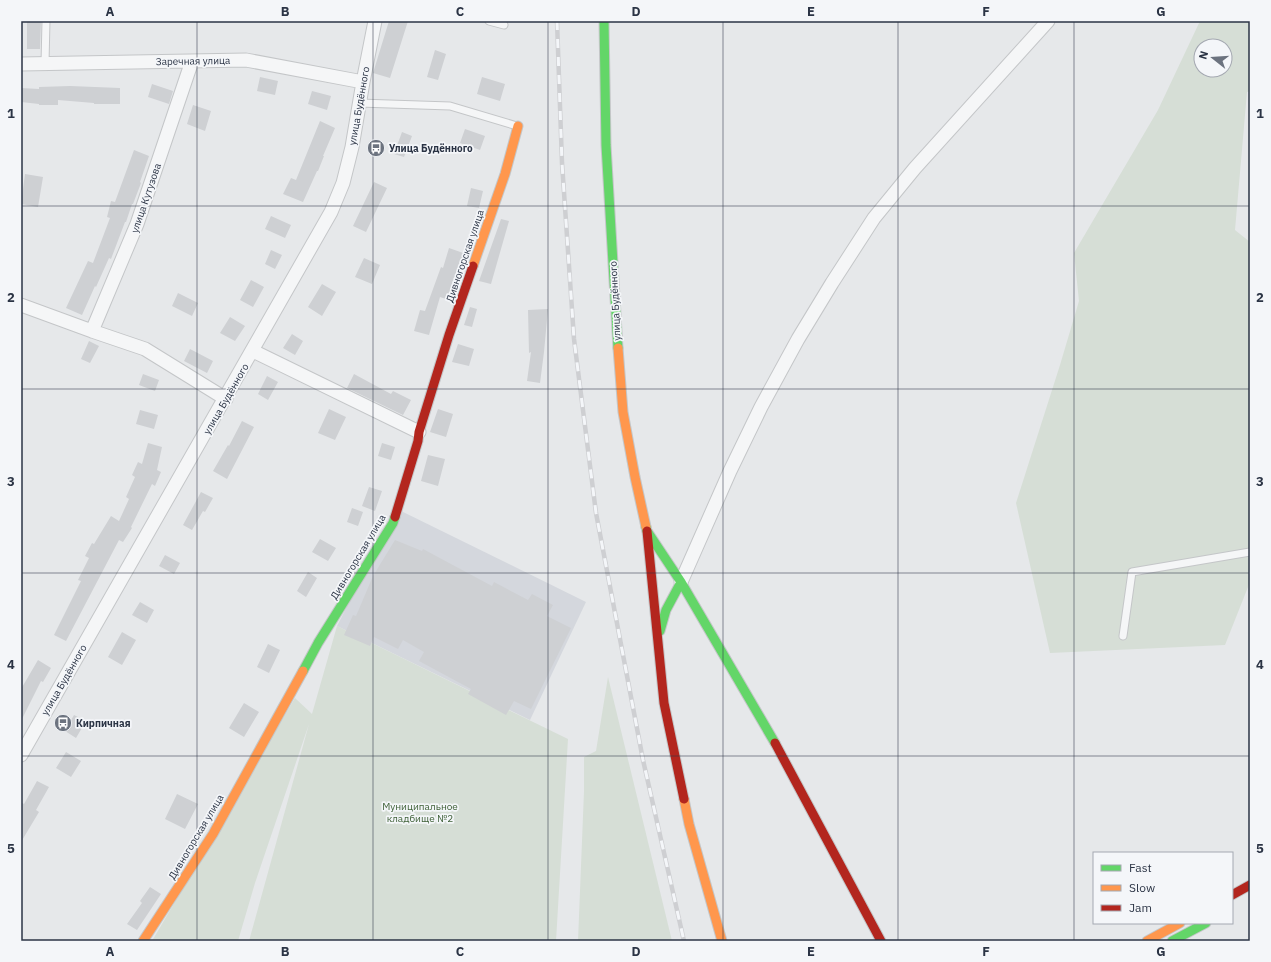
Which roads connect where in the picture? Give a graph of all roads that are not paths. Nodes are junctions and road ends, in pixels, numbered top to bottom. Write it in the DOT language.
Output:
graph roads {
  1 [pos="46,21"];
  2 [pos="375,21"];
  3 [pos="489,21"];
  4 [pos="604,21"];
  5 [pos="1048,21"];
  6 [pos="504,25"];
  7 [pos="192,61"];
  8 [pos="45,63"];
  9 [pos="21,64"];
  10 [pos="362,82"];
  11 [pos="359,103"];
  12 [pos="518,126"];
  13 [pos="21,305"];
  14 [pos="92,331"];
  15 [pos="253,351"];
  16 [pos="226,399"];
  17 [pos="419,432"];
  18 [pos="647,531"];
  19 [pos="1250,552"];
  20 [pos="681,582"];
  21 [pos="1123,636"];
  22 [pos="657,642"];
  23 [pos="21,755"];
  24 [pos="1250,885"];
  25 [pos="1233,894"];
  26 [pos="1178,924"];
  27 [pos="1204,924"];
  28 [pos="143,941"];
  29 [pos="722,941"];
  30 [pos="881,941"];
  31 [pos="1147,941"];
  32 [pos="1172,941"];
  1 -- 8 [label="lane"];
  2 -- 10 [label="street, улица Будённого"];
  3 -- 6 [label="lane"];
  4 -- 18 [label="street, улица Будённого"];
  5 -- 20 [label="street"];
  7 -- 8 [label="street, Заречная улица"];
  7 -- 10 [label="street, Заречная улица"];
  7 -- 14 [label="street, улица Кутузова"];
  8 -- 9 [label="street, Заречная улица"];
  10 -- 11 [label="street, улица Будённого"];
  11 -- 12 [label="lane"];
  11 -- 15 [label="street, улица Будённого"];
  12 -- 17 [label="street, Дивногорская улица"];
  13 -- 14 [label="street"];
  14 -- 16 [label="street"];
  15 -- 16 [label="street, улица Будённого"];
  15 -- 17 [label="street"];
  16 -- 23 [label="street, улица Будённого"];
  17 -- 28 [label="street, Дивногорская улица"];
  18 -- 20 [label="street"];
  18 -- 22 [label="street"];
  19 -- 21 [label="lane"];
  20 -- 22 [label="street"];
  20 -- 30 [label="street"];
  22 -- 29 [label="street"];
  24 -- 25 [label="street"];
  26 -- 31 [label="street"];
  27 -- 32 [label="street"];
}
